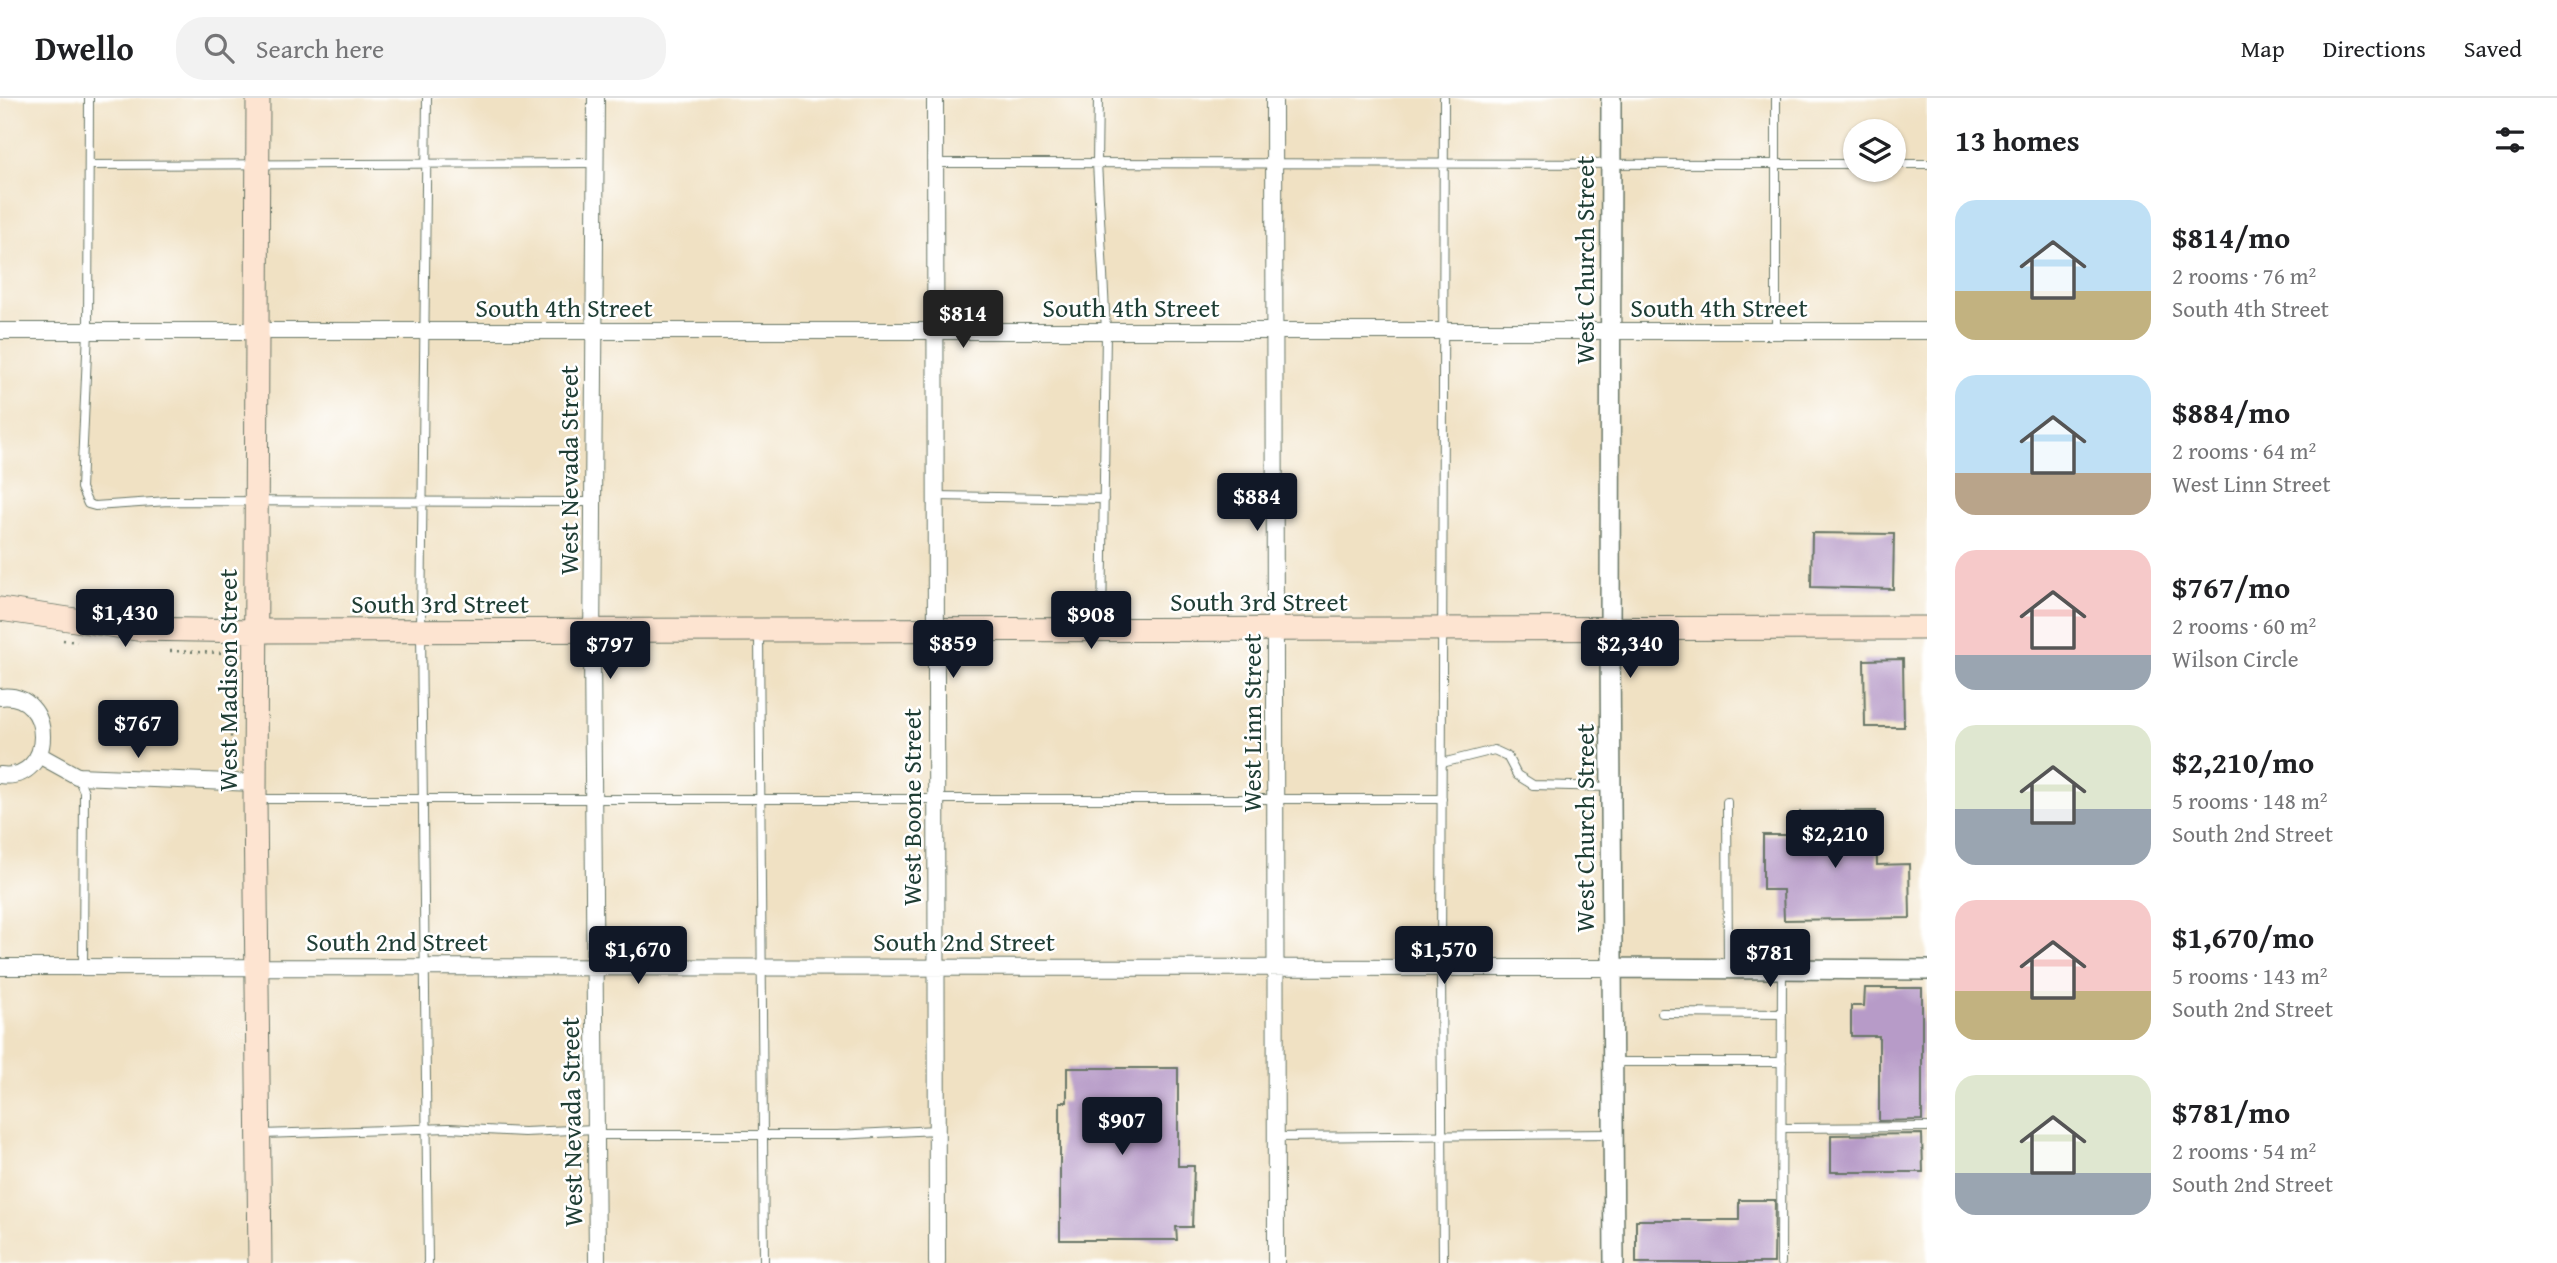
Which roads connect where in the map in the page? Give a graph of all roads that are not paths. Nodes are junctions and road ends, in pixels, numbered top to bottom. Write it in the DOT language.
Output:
graph roads {
  1 [pos="89,98"];
  2 [pos="258,98"];
  3 [pos="427,98"];
  4 [pos="596,98"];
  5 [pos="935,98"];
  6 [pos="1098,98"];
  7 [pos="1274,98"];
  8 [pos="1444,98"];
  9 [pos="1611,98"];
  10 [pos="1776,98"];
  11 [pos="1097,162"];
  12 [pos="1275,162"];
  13 [pos="257,163"];
  14 [pos="427,163"];
  15 [pos="596,163"];
  16 [pos="935,163"];
  17 [pos="1444,163"];
  18 [pos="1611,164"];
  19 [pos="1776,164"];
  20 [pos="1843,164"];
  21 [pos="1906,164"];
  22 [pos="1927,164"];
  23 [pos="89,165"];
  24 [pos="0,331"];
  25 [pos="88,331"];
  26 [pos="936,331"];
  27 [pos="1106,331"];
  28 [pos="1275,331"];
  29 [pos="1443,331"];
  30 [pos="1611,331"];
  31 [pos="1776,331"];
  32 [pos="1927,331"];
  33 [pos="255,332"];
  34 [pos="425,332"];
  35 [pos="593,332"];
  36 [pos="935,496"];
  37 [pos="1104,499"];
  38 [pos="255,500"];
  39 [pos="423,500"];
  40 [pos="592,502"];
  41 [pos="0,609"];
  42 [pos="1927,628"];
  43 [pos="1102,629"];
  44 [pos="1275,629"];
  45 [pos="1443,629"];
  46 [pos="1610,629"];
  47 [pos="592,630"];
  48 [pos="759,630"];
  49 [pos="934,630"];
  50 [pos="255,631"];
  51 [pos="421,631"];
  52 [pos="0,697"];
  53 [pos="39,755"];
  54 [pos="1442,763"];
  55 [pos="0,775"];
  56 [pos="77,776"];
  57 [pos="1611,787"];
  58 [pos="255,791"];
  59 [pos="424,799"];
  60 [pos="593,799"];
  61 [pos="761,799"];
  62 [pos="935,799"];
  63 [pos="1276,799"];
  64 [pos="1442,799"];
  65 [pos="1727,803"];
  66 [pos="0,967"];
  67 [pos="83,967"];
  68 [pos="256,967"];
  69 [pos="426,967"];
  70 [pos="594,967"];
  71 [pos="764,968"];
  72 [pos="936,968"];
  73 [pos="1276,968"];
  74 [pos="1441,968"];
  75 [pos="1612,968"];
  76 [pos="1728,968"];
  77 [pos="1782,968"];
  78 [pos="1927,970"];
  79 [pos="1661,1013"];
  80 [pos="1782,1014"];
  81 [pos="1612,1062"];
  82 [pos="1782,1062"];
  83 [pos="1927,1127"];
  84 [pos="1782,1128"];
  85 [pos="427,1130"];
  86 [pos="936,1130"];
  87 [pos="596,1132"];
  88 [pos="1613,1134"];
  89 [pos="259,1135"];
  90 [pos="1443,1135"];
  91 [pos="764,1136"];
  92 [pos="1276,1137"];
  93 [pos="260,1263"];
  94 [pos="428,1263"];
  95 [pos="597,1263"];
  96 [pos="764,1263"];
  97 [pos="937,1263"];
  98 [pos="1276,1263"];
  99 [pos="1443,1263"];
  100 [pos="1614,1263"];
  101 [pos="1781,1263"];
  1 -- 23 [label="lane"];
  2 -- 13 [label="main road, West Madison Street"];
  3 -- 14 [label="lane"];
  4 -- 15 [label="street, West Nevada Street"];
  5 -- 16 [label="street, West Boone Street"];
  6 -- 11 [label="lane"];
  7 -- 12 [label="street, West Linn Street"];
  8 -- 17 [label="lane"];
  9 -- 18 [label="street, West Church Street"];
  10 -- 19 [label="lane"];
  11 -- 12 [label="lane"];
  11 -- 16 [label="lane"];
  11 -- 27 [label="lane"];
  12 -- 17 [label="lane"];
  12 -- 28 [label="street, West Linn Street"];
  13 -- 14 [label="lane"];
  13 -- 23 [label="lane"];
  13 -- 33 [label="main road, West Madison Street"];
  14 -- 15 [label="lane"];
  14 -- 34 [label="lane"];
  15 -- 35 [label="street, West Nevada Street"];
  16 -- 26 [label="street, West Boone Street"];
  17 -- 18 [label="lane"];
  17 -- 29 [label="lane"];
  18 -- 19 [label="lane"];
  18 -- 30 [label="street, West Church Street"];
  19 -- 20 [label="lane"];
  19 -- 31 [label="lane"];
  21 -- 22 [label="lane"];
  23 -- 25 [label="lane"];
  24 -- 25 [label="street, South 4th Street"];
  25 -- 33 [label="street, South 4th Street"];
  25 -- 38 [label="lane"];
  26 -- 27 [label="street, South 4th Street"];
  26 -- 35 [label="street, South 4th Street"];
  26 -- 36 [label="street, West Boone Street"];
  27 -- 28 [label="street, South 4th Street"];
  27 -- 37 [label="lane"];
  28 -- 29 [label="street, South 4th Street"];
  28 -- 44 [label="street, West Linn Street"];
  29 -- 30 [label="street, South 4th Street"];
  29 -- 45 [label="lane"];
  30 -- 31 [label="street, South 4th Street"];
  30 -- 46 [label="street, West Church Street"];
  31 -- 32 [label="street, South 4th Street"];
  33 -- 34 [label="street, South 4th Street"];
  33 -- 38 [label="main road, West Madison Street"];
  34 -- 35 [label="street, South 4th Street"];
  34 -- 39 [label="lane"];
  35 -- 40 [label="street, West Nevada Street"];
  36 -- 37 [label="lane"];
  36 -- 49 [label="street, West Boone Street"];
  37 -- 43 [label="lane"];
  38 -- 39 [label="lane"];
  38 -- 50 [label="main road, West Madison Street"];
  39 -- 40 [label="lane"];
  39 -- 51 [label="lane"];
  40 -- 47 [label="street, West Nevada Street"];
  41 -- 50 [label="main road, South 3rd Street"];
  42 -- 46 [label="main road, South 3rd Street"];
  43 -- 44 [label="main road, South 3rd Street"];
  43 -- 49 [label="main road, South 3rd Street"];
  44 -- 45 [label="main road, South 3rd Street"];
  44 -- 63 [label="street, West Linn Street"];
  45 -- 46 [label="main road, South 3rd Street"];
  45 -- 54 [label="lane"];
  46 -- 57 [label="street, West Church Street"];
  47 -- 48 [label="main road, South 3rd Street"];
  47 -- 51 [label="main road, South 3rd Street"];
  47 -- 60 [label="street, West Nevada Street"];
  48 -- 49 [label="main road, South 3rd Street"];
  48 -- 61 [label="lane"];
  49 -- 62 [label="street, West Boone Street"];
  50 -- 51 [label="main road, South 3rd Street"];
  50 -- 58 [label="main road, West Madison Street"];
  51 -- 59 [label="lane"];
  52 -- 53 [label="street"];
  53 -- 55 [label="street"];
  53 -- 56 [label="street"];
  54 -- 57 [label="lane"];
  54 -- 64 [label="lane"];
  56 -- 58 [label="street"];
  56 -- 67 [label="lane"];
  57 -- 75 [label="street, West Church Street"];
  58 -- 59 [label="lane"];
  58 -- 68 [label="main road, West Madison Street"];
  59 -- 60 [label="lane"];
  59 -- 69 [label="lane"];
  60 -- 61 [label="lane"];
  60 -- 70 [label="street, West Nevada Street"];
  61 -- 62 [label="lane"];
  61 -- 71 [label="lane"];
  62 -- 63 [label="lane"];
  62 -- 72 [label="street, West Boone Street"];
  63 -- 64 [label="lane"];
  63 -- 73 [label="street, West Linn Street"];
  64 -- 74 [label="lane"];
  65 -- 76 [label="lane"];
  66 -- 67 [label="street, South 2nd Street"];
  67 -- 68 [label="street, South 2nd Street"];
  68 -- 69 [label="street, South 2nd Street"];
  68 -- 89 [label="main road, West Madison Street"];
  69 -- 70 [label="street, South 2nd Street"];
  69 -- 85 [label="lane"];
  70 -- 71 [label="street, South 2nd Street"];
  70 -- 87 [label="street, West Nevada Street"];
  71 -- 72 [label="street, South 2nd Street"];
  71 -- 91 [label="lane"];
  72 -- 73 [label="street, South 2nd Street"];
  72 -- 86 [label="street, West Boone Street"];
  73 -- 74 [label="street, South 2nd Street"];
  73 -- 92 [label="street, West Linn Street"];
  74 -- 75 [label="street, South 2nd Street"];
  74 -- 90 [label="lane"];
  75 -- 76 [label="street, South 2nd Street"];
  75 -- 81 [label="street, West Church Street"];
  76 -- 77 [label="street, South 2nd Street"];
  77 -- 78 [label="street, South 2nd Street"];
  77 -- 80 [label="lane"];
  79 -- 80 [label="lane"];
  80 -- 82 [label="lane"];
  81 -- 82 [label="lane"];
  81 -- 88 [label="street, West Church Street"];
  82 -- 84 [label="lane"];
  83 -- 84 [label="lane"];
  84 -- 101 [label="lane"];
  85 -- 87 [label="lane"];
  85 -- 89 [label="lane"];
  85 -- 94 [label="lane"];
  86 -- 91 [label="lane"];
  86 -- 97 [label="street, West Boone Street"];
  87 -- 91 [label="lane"];
  87 -- 95 [label="street, West Nevada Street"];
  88 -- 90 [label="lane"];
  88 -- 100 [label="street, West Church Street"];
  89 -- 93 [label="main road, West Madison Street"];
  90 -- 92 [label="lane"];
  90 -- 99 [label="lane"];
  91 -- 96 [label="lane"];
  92 -- 98 [label="street, West Linn Street"];
}
